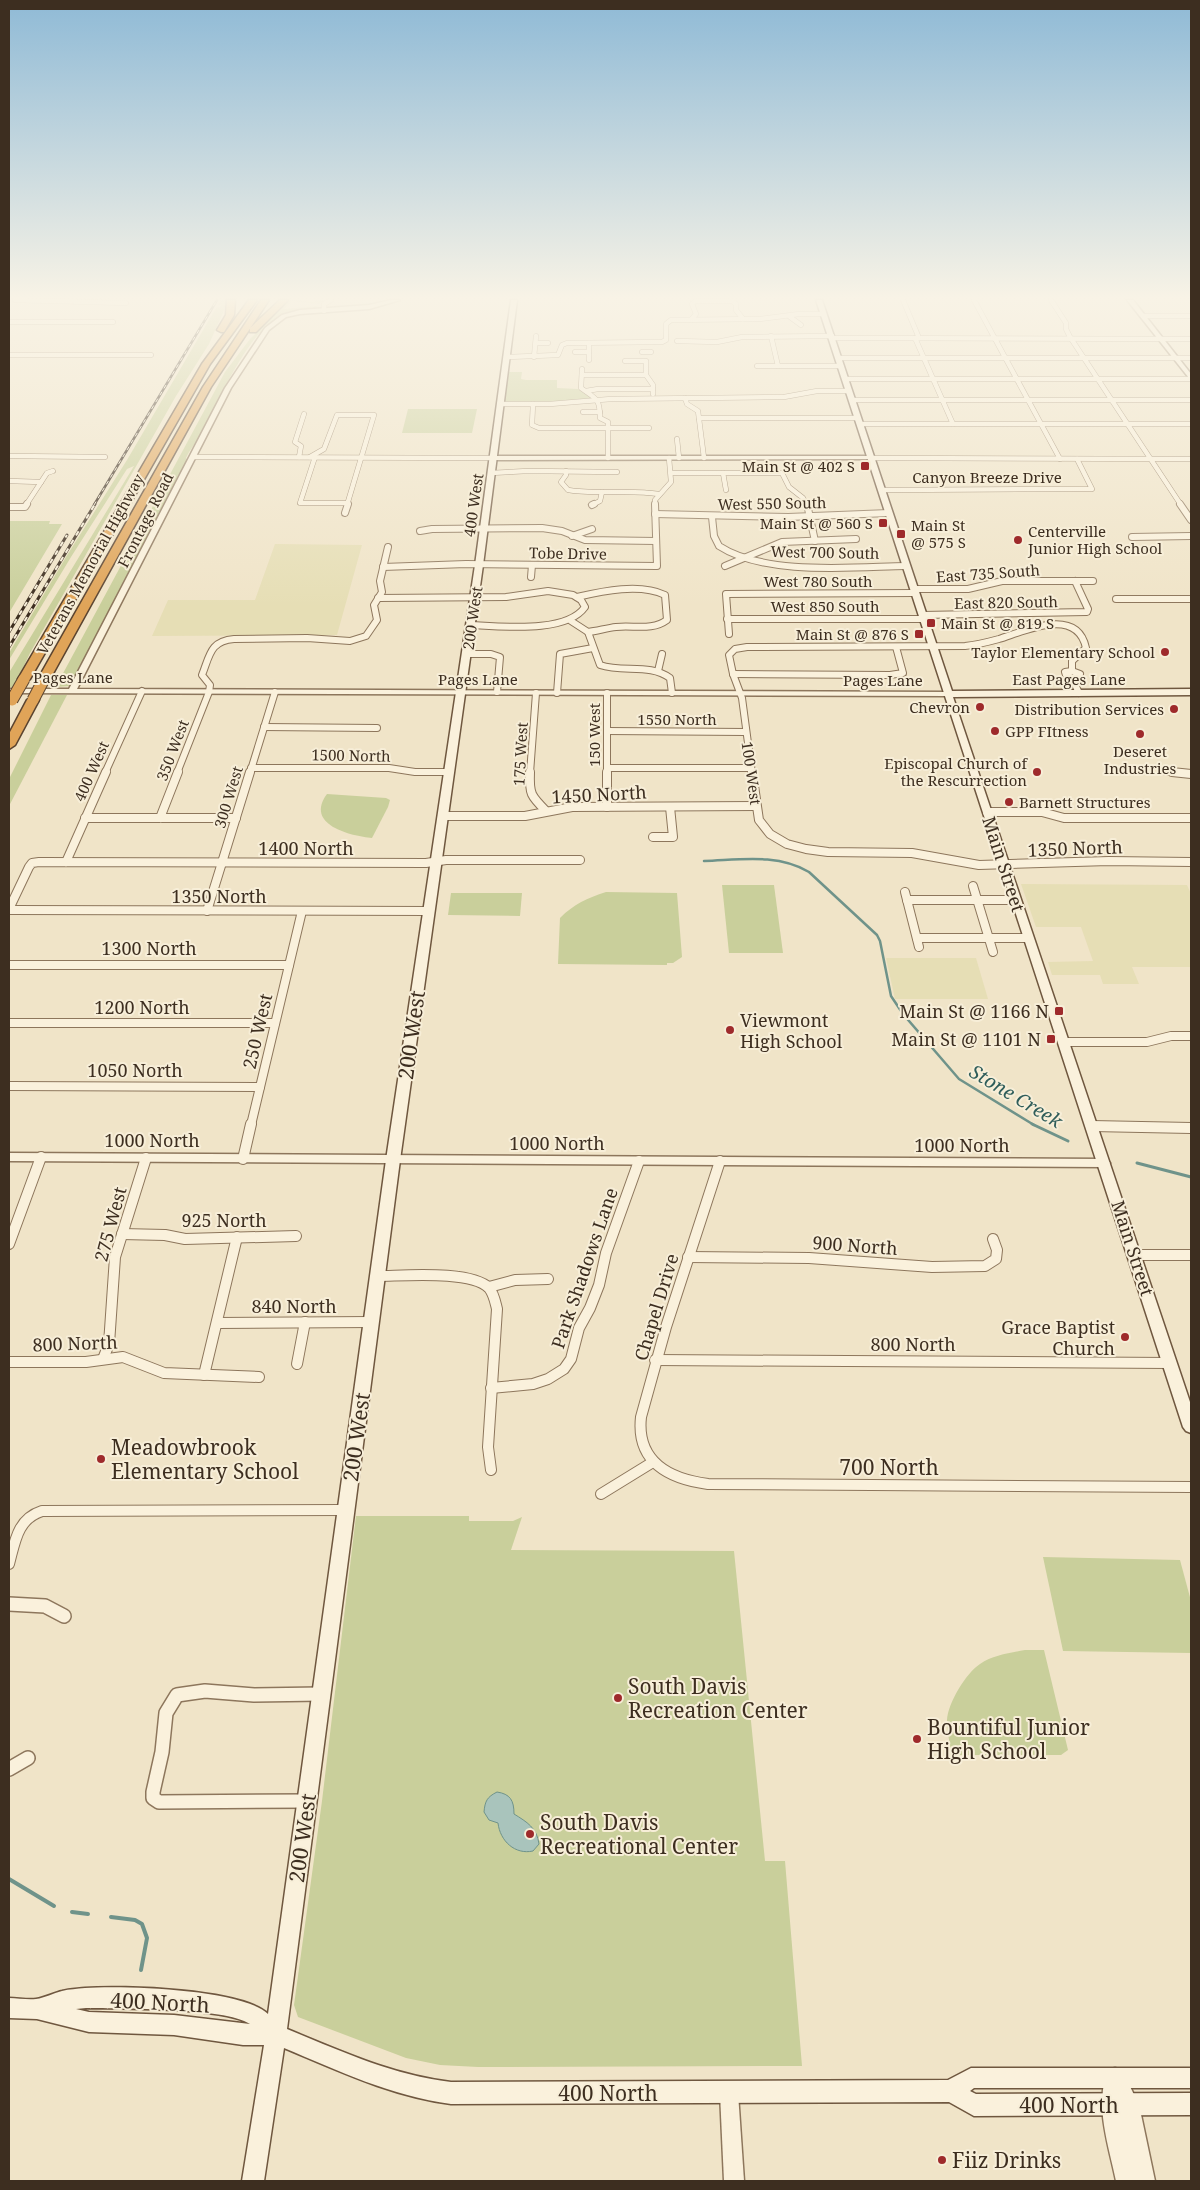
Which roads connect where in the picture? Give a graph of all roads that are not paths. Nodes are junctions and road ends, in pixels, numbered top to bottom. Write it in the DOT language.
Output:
graph roads {
  1 [pos="184,402"];
  2 [pos="198,402"];
  3 [pos="222,402"];
  4 [pos="562,402"];
  5 [pos="599,402"];
  6 [pos="686,402"];
  7 [pos="853,402"];
  8 [pos="943,402"];
  9 [pos="1028,402"];
  10 [pos="1113,402"];
  11 [pos="501,404"];
  12 [pos="533,404"];
  13 [pos="583,412"];
  14 [pos="600,412"];
  15 [pos="304,414"];
  16 [pos="699,418"];
  17 [pos="859,421"];
  18 [pos="953,424"];
  19 [pos="1040,424"];
  20 [pos="1127,424"];
  21 [pos="1191,424"];
  22 [pos="650,428"];
  23 [pos="608,429"];
  24 [pos="677,439"];
  25 [pos="9,456"];
  26 [pos="104,457"];
  27 [pos="192,457"];
  28 [pos="299,457"];
  29 [pos="312,457"];
  30 [pos="362,457"];
  31 [pos="493,458"];
  32 [pos="608,458"];
  33 [pos="669,458"];
  34 [pos="679,458"];
  35 [pos="704,458"];
  36 [pos="871,458"];
  37 [pos="1060,459"];
  38 [pos="1077,459"];
  39 [pos="1151,459"];
  40 [pos="1191,459"];
  41 [pos="53,471"];
  42 [pos="566,471"];
  43 [pos="617,472"];
  44 [pos="672,473"];
  45 [pos="723,473"];
  46 [pos="491,474"];
  47 [pos="9,481"];
  48 [pos="41,482"];
  49 [pos="726,490"];
  50 [pos="882,490"];
  51 [pos="602,492"];
  52 [pos="659,494"];
  53 [pos="348,503"];
  54 [pos="592,505"];
  55 [pos="9,506"];
  56 [pos="345,513"];
  57 [pos="889,513"];
  58 [pos="656,514"];
  59 [pos="810,515"];
  60 [pos="712,517"];
  61 [pos="1191,520"];
  62 [pos="484,528"];
  63 [pos="592,529"];
  64 [pos="420,531"];
  65 [pos="572,536"];
  66 [pos="1191,536"];
  67 [pos="1132,537"];
  68 [pos="856,539"];
  69 [pos="656,541"];
  70 [pos="815,541"];
  71 [pos="388,547"];
  72 [pos="744,557"];
  73 [pos="479,564"];
  74 [pos="532,565"];
  75 [pos="383,566"];
  76 [pos="725,566"];
  77 [pos="906,566"];
  78 [pos="531,577"];
  79 [pos="1075,582"];
  80 [pos="1093,582"];
  81 [pos="423,589"];
  82 [pos="915,591"];
  83 [pos="475,596"];
  84 [pos="577,597"];
  85 [pos="378,598"];
  86 [pos="425,598"];
  87 [pos="1116,599"];
  88 [pos="1191,599"];
  89 [pos="923,617"];
  90 [pos="727,619"];
  91 [pos="571,621"];
  92 [pos="471,625"];
  93 [pos="588,632"];
  94 [pos="729,634"];
  95 [pos="896,646"];
  96 [pos="932,646"];
  97 [pos="593,648"];
  98 [pos="467,654"];
  99 [pos="662,654"];
  100 [pos="658,671"];
  101 [pos="733,674"];
  102 [pos="72,691"];
  103 [pos="142,691"];
  104 [pos="209,692"];
  105 [pos="275,692"];
  106 [pos="461,692"];
  107 [pos="497,692"];
  108 [pos="536,692"];
  109 [pos="1191,692"];
  110 [pos="557,693"];
  111 [pos="607,693"];
  112 [pos="672,693"];
  113 [pos="741,693"];
  114 [pos="1079,693"];
  115 [pos="948,694"];
  116 [pos="10,699"];
  117 [pos="264,728"];
  118 [pos="376,728"];
  119 [pos="607,731"];
  120 [pos="746,732"];
  121 [pos="9,745"];
  122 [pos="252,768"];
  123 [pos="606,768"];
  124 [pos="751,768"];
  125 [pos="1162,771"];
  126 [pos="449,772"];
  127 [pos="1191,774"];
  128 [pos="756,806"];
  129 [pos="606,807"];
  130 [pos="670,807"];
  131 [pos="546,811"];
  132 [pos="987,812"];
  133 [pos="443,816"];
  134 [pos="86,818"];
  135 [pos="160,818"];
  136 [pos="236,818"];
  137 [pos="1191,818"];
  138 [pos="653,837"];
  139 [pos="782,842"];
  140 [pos="580,860"];
  141 [pos="66,862"];
  142 [pos="222,862"];
  143 [pos="436,862"];
  144 [pos="1191,862"];
  145 [pos="1005,865"];
  146 [pos="973,886"];
  147 [pos="978,900"];
  148 [pos="1016,900"];
  149 [pos="9,910"];
  150 [pos="207,911"];
  151 [pos="302,911"];
  152 [pos="429,911"];
  153 [pos="917,938"];
  154 [pos="989,938"];
  155 [pos="1029,938"];
  156 [pos="919,947"];
  157 [pos="993,952"];
  158 [pos="9,965"];
  159 [pos="289,965"];
  160 [pos="9,1023"];
  161 [pos="275,1023"];
  162 [pos="1191,1036"];
  163 [pos="1064,1042"];
  164 [pos="9,1086"];
  165 [pos="260,1087"];
  166 [pos="1092,1126"];
  167 [pos="1191,1128"];
  168 [pos="9,1157"];
  169 [pos="41,1157"];
  170 [pos="146,1158"];
  171 [pos="244,1158"];
  172 [pos="393,1160"];
  173 [pos="639,1161"];
  174 [pos="720,1161"];
  175 [pos="1104,1163"];
  176 [pos="122,1234"];
  177 [pos="296,1236"];
  178 [pos="237,1237"];
  179 [pos="993,1240"];
  180 [pos="9,1244"];
  181 [pos="1135,1255"];
  182 [pos="1191,1255"];
  183 [pos="688,1257"];
  184 [pos="378,1276"];
  185 [pos="548,1279"];
  186 [pos="489,1287"];
  187 [pos="305,1322"];
  188 [pos="371,1322"];
  189 [pos="216,1323"];
  190 [pos="103,1359"];
  191 [pos="655,1360"];
  192 [pos="9,1362"];
  193 [pos="1170,1363"];
  194 [pos="297,1364"];
  195 [pos="204,1375"];
  196 [pos="259,1377"];
  197 [pos="491,1388"];
  198 [pos="1191,1427"];
  199 [pos="653,1462"];
  200 [pos="491,1470"];
  201 [pos="1191,1488"];
  202 [pos="601,1494"];
  203 [pos="346,1510"];
  204 [pos="29,1515"];
  205 [pos="9,1564"];
  206 [pos="9,1604"];
  207 [pos="64,1616"];
  208 [pos="321,1694"];
  209 [pos="28,1758"];
  210 [pos="9,1769"];
  211 [pos="307,1801"];
  212 [pos="9,2008"];
  213 [pos="274,2034"];
  214 [pos="1115,2077"];
  215 [pos="1191,2078"];
  216 [pos="951,2091"];
  217 [pos="729,2093"];
  218 [pos="1191,2104"];
  219 [pos="1120,2105"];
  220 [pos="253,2181"];
  221 [pos="734,2181"];
  222 [pos="1126,2181"];
  223 [pos="1145,2181"];
  1 -- 116 [label="highway, Veterans Memorial Highway, bridge"];
  2 -- 121 [label="highway, Veterans Memorial Highway, bridge"];
  3 -- 27 [label="street, Frontage Road"];
  4 -- 12 [label="street"];
  5 -- 14 [label="street"];
  6 -- 16 [label="street"];
  7 -- 17 [label="main road, Main Street"];
  8 -- 18 [label="street"];
  9 -- 19 [label="street"];
  10 -- 20 [label="street"];
  11 -- 12 [label="street"];
  11 -- 31 [label="main road, 400 West"];
  12 -- 23 [label="street"];
  13 -- 14 [label="street"];
  14 -- 23 [label="street"];
  15 -- 28 [label="street"];
  16 -- 17 [label="street"];
  16 -- 35 [label="street"];
  17 -- 18 [label="street"];
  17 -- 36 [label="main road, Main Street"];
  18 -- 19 [label="street"];
  19 -- 20 [label="street"];
  19 -- 37 [label="street"];
  20 -- 21 [label="street"];
  20 -- 39 [label="street"];
  22 -- 23 [label="street"];
  23 -- 32 [label="street"];
  24 -- 34 [label="street"];
  25 -- 26 [label="street"];
  27 -- 28 [label="street"];
  27 -- 102 [label="street, Frontage Road"];
  28 -- 29 [label="street"];
  29 -- 30 [label="street"];
  29 -- 30 [label="street"];
  29 -- 53 [label="street"];
  30 -- 31 [label="street"];
  30 -- 53 [label="street"];
  31 -- 32 [label="street"];
  31 -- 46 [label="main road, 400 West"];
  32 -- 33 [label="street"];
  33 -- 34 [label="street"];
  33 -- 44 [label="street"];
  34 -- 35 [label="street"];
  35 -- 36 [label="street"];
  36 -- 37 [label="street"];
  36 -- 50 [label="main road, Main Street"];
  37 -- 38 [label="street"];
  38 -- 39 [label="street"];
  38 -- 50 [label="street, Canyon Breeze Drive"];
  39 -- 40 [label="street"];
  39 -- 61 [label="street"];
  41 -- 48 [label="street"];
  42 -- 43 [label="street"];
  42 -- 46 [label="street"];
  42 -- 51 [label="street"];
  44 -- 45 [label="street"];
  44 -- 52 [label="street"];
  45 -- 49 [label="street"];
  45 -- 59 [label="street"];
  46 -- 62 [label="main road, 400 West"];
  47 -- 48 [label="street"];
  48 -- 55 [label="street"];
  50 -- 57 [label="main road, Main Street"];
  51 -- 52 [label="street"];
  51 -- 54 [label="street"];
  52 -- 58 [label="street"];
  53 -- 56 [label="street"];
  57 -- 59 [label="street, West 550 South"];
  57 -- 77 [label="main road, Main Street"];
  58 -- 60 [label="street, West 550 South"];
  58 -- 69 [label="street"];
  59 -- 60 [label="street, West 550 South"];
  59 -- 70 [label="street"];
  60 -- 72 [label="street, West 700 South"];
  62 -- 64 [label="street"];
  62 -- 65 [label="street"];
  62 -- 73 [label="main road, 400 West"];
  63 -- 65 [label="street"];
  65 -- 69 [label="street"];
  66 -- 67 [label="street"];
  68 -- 70 [label="street"];
  69 -- 74 [label="street, Tobe Drive"];
  70 -- 72 [label="street"];
  71 -- 75 [label="street"];
  72 -- 76 [label="street"];
  72 -- 77 [label="street, West 700 South"];
  73 -- 74 [label="street, Tobe Drive"];
  73 -- 75 [label="street, Tobe Drive"];
  73 -- 83 [label="main road, 200 West"];
  74 -- 78 [label="street"];
  75 -- 85 [label="street"];
  77 -- 82 [label="main road, Main Street"];
  79 -- 80 [label="street, East 735 South"];
  79 -- 82 [label="street, East 735 South"];
  79 -- 89 [label="street, East 820 South"];
  81 -- 86 [label="street"];
  82 -- 89 [label="main road, Main Street"];
  82 -- 90 [label="street, West 780 South"];
  83 -- 84 [label="street"];
  83 -- 86 [label="street"];
  83 -- 92 [label="main road, 200 West"];
  84 -- 91 [label="street"];
  84 -- 93 [label="street"];
  85 -- 86 [label="street"];
  85 -- 104 [label="street"];
  87 -- 88 [label="street"];
  89 -- 90 [label="street, West 850 South"];
  89 -- 96 [label="main road, Main Street"];
  90 -- 94 [label="street"];
  91 -- 92 [label="street"];
  91 -- 93 [label="street"];
  92 -- 98 [label="main road, 200 West"];
  93 -- 97 [label="street"];
  95 -- 96 [label="street"];
  95 -- 101 [label="street"];
  95 -- 101 [label="street"];
  96 -- 114 [label="street"];
  96 -- 115 [label="main road, Main Street"];
  97 -- 100 [label="street"];
  97 -- 110 [label="street"];
  98 -- 106 [label="main road, 200 West"];
  98 -- 107 [label="street"];
  99 -- 100 [label="street"];
  100 -- 112 [label="street"];
  101 -- 113 [label="street, 100 West"];
  102 -- 103 [label="street, Pages Lane"];
  102 -- 116 [label="street, Pages Lane"];
  103 -- 104 [label="street, Pages Lane"];
  103 -- 134 [label="street, 400 West"];
  104 -- 105 [label="street, Pages Lane"];
  104 -- 135 [label="street, 350 West"];
  105 -- 106 [label="street, Pages Lane"];
  105 -- 117 [label="street, 300 West"];
  106 -- 107 [label="street, Pages Lane"];
  106 -- 126 [label="main road, 200 West"];
  107 -- 108 [label="street, Pages Lane"];
  108 -- 110 [label="street, Pages Lane"];
  108 -- 131 [label="street, 175 West"];
  109 -- 114 [label="main road, East Pages Lane"];
  110 -- 111 [label="street, Pages Lane"];
  111 -- 112 [label="street, Pages Lane"];
  111 -- 119 [label="street, 150 West"];
  112 -- 113 [label="street, Pages Lane"];
  113 -- 115 [label="street, Pages Lane"];
  113 -- 120 [label="street, 100 West"];
  114 -- 115 [label="main road, East Pages Lane"];
  115 -- 132 [label="main road, Main Street"];
  117 -- 118 [label="street"];
  117 -- 122 [label="street, 300 West"];
  119 -- 120 [label="street, 1550 North"];
  119 -- 123 [label="street, 150 West"];
  120 -- 124 [label="street, 100 West"];
  122 -- 126 [label="street, 1500 North"];
  122 -- 136 [label="street, 300 West"];
  123 -- 124 [label="street"];
  123 -- 129 [label="street, 150 West"];
  124 -- 128 [label="street, 100 West"];
  125 -- 127 [label="street"];
  126 -- 133 [label="main road, 200 West"];
  128 -- 130 [label="street, 1450 North"];
  128 -- 139 [label="street, 100 West"];
  129 -- 130 [label="street, 1450 North"];
  129 -- 131 [label="street, 1450 North"];
  130 -- 138 [label="street"];
  131 -- 133 [label="street, 1450 North"];
  132 -- 137 [label="street"];
  132 -- 145 [label="main road, Main Street"];
  133 -- 143 [label="main road, 200 West"];
  134 -- 135 [label="street"];
  134 -- 141 [label="street, 400 West"];
  135 -- 136 [label="street"];
  136 -- 142 [label="street, 300 West"];
  139 -- 145 [label="street, 1350 North"];
  140 -- 143 [label="street, 1400 North"];
  141 -- 142 [label="street, 1400 North"];
  141 -- 149 [label="street, 1400 North"];
  142 -- 143 [label="street, 1400 North"];
  142 -- 150 [label="street, 300 West"];
  143 -- 152 [label="main road, 200 West"];
  144 -- 145 [label="street, 1350 North"];
  145 -- 148 [label="main road, Main Street"];
  146 -- 147 [label="street"];
  147 -- 148 [label="street"];
  147 -- 153 [label="street"];
  147 -- 154 [label="street"];
  148 -- 155 [label="main road, Main Street"];
  149 -- 150 [label="street, 1350 North"];
  150 -- 151 [label="street, 1350 North"];
  151 -- 152 [label="street, 1350 North"];
  151 -- 159 [label="street, 250 West"];
  152 -- 172 [label="main road, 200 West"];
  153 -- 154 [label="street"];
  153 -- 156 [label="street"];
  154 -- 155 [label="street"];
  154 -- 157 [label="street"];
  155 -- 163 [label="main road, Main Street"];
  158 -- 159 [label="street, 1300 North"];
  159 -- 161 [label="street, 250 West"];
  160 -- 161 [label="street, 1200 North"];
  161 -- 165 [label="street, 250 West"];
  162 -- 163 [label="street"];
  163 -- 166 [label="main road, Main Street"];
  164 -- 165 [label="street, 1050 North"];
  165 -- 171 [label="street, 250 West"];
  166 -- 167 [label="street"];
  166 -- 175 [label="main road, Main Street"];
  168 -- 169 [label="street, 1000 North"];
  169 -- 170 [label="street, 1000 North"];
  169 -- 180 [label="street"];
  170 -- 171 [label="street, 1000 North"];
  170 -- 176 [label="street, 275 West"];
  171 -- 172 [label="street, 1000 North"];
  172 -- 173 [label="street, 1000 North"];
  172 -- 184 [label="main road, 200 West"];
  173 -- 174 [label="street, 1000 North"];
  173 -- 197 [label="street, Park Shadows Lane"];
  174 -- 175 [label="street, 1000 North"];
  174 -- 183 [label="street, Chapel Drive"];
  175 -- 181 [label="main road, Main Street"];
  176 -- 178 [label="street, 925 North"];
  176 -- 190 [label="street, 275 West"];
  177 -- 178 [label="street, 925 North"];
  178 -- 189 [label="street"];
  179 -- 183 [label="street, 900 North"];
  181 -- 182 [label="street"];
  181 -- 193 [label="main road, Main Street"];
  183 -- 191 [label="street, Chapel Drive"];
  184 -- 186 [label="street"];
  184 -- 188 [label="main road, 200 West"];
  185 -- 186 [label="street"];
  186 -- 197 [label="street"];
  187 -- 188 [label="street, 840 North"];
  187 -- 189 [label="street, 840 North"];
  187 -- 194 [label="street"];
  188 -- 203 [label="main road, 200 West"];
  189 -- 195 [label="street"];
  190 -- 192 [label="street, 800 North"];
  190 -- 195 [label="street, 800 North"];
  191 -- 193 [label="street, 800 North"];
  191 -- 199 [label="street, Chapel Drive"];
  193 -- 198 [label="main road, Main Street"];
  195 -- 196 [label="street, 800 North"];
  197 -- 200 [label="street"];
  199 -- 201 [label="street, 700 North"];
  199 -- 202 [label="street"];
  203 -- 204 [label="street"];
  203 -- 208 [label="main road, 200 West"];
  204 -- 205 [label="street"];
  206 -- 207 [label="street"];
  208 -- 211 [label="main road, 200 West"];
  208 -- 211 [label="street"];
  209 -- 210 [label="street"];
  211 -- 213 [label="main road, 200 West"];
  212 -- 213 [label="main road, 400 North"];
  213 -- 217 [label="main road, 400 North"];
  213 -- 220 [label="main road, 200 West"];
  214 -- 215 [label="main road, 400 North"];
  214 -- 216 [label="main road, 400 North"];
  214 -- 219 [label="street"];
  216 -- 217 [label="main road, 400 North"];
  216 -- 219 [label="main road, 400 North"];
  217 -- 221 [label="street"];
  218 -- 219 [label="main road, 400 North"];
  219 -- 222 [label="street"];
  219 -- 223 [label="street"];
}
